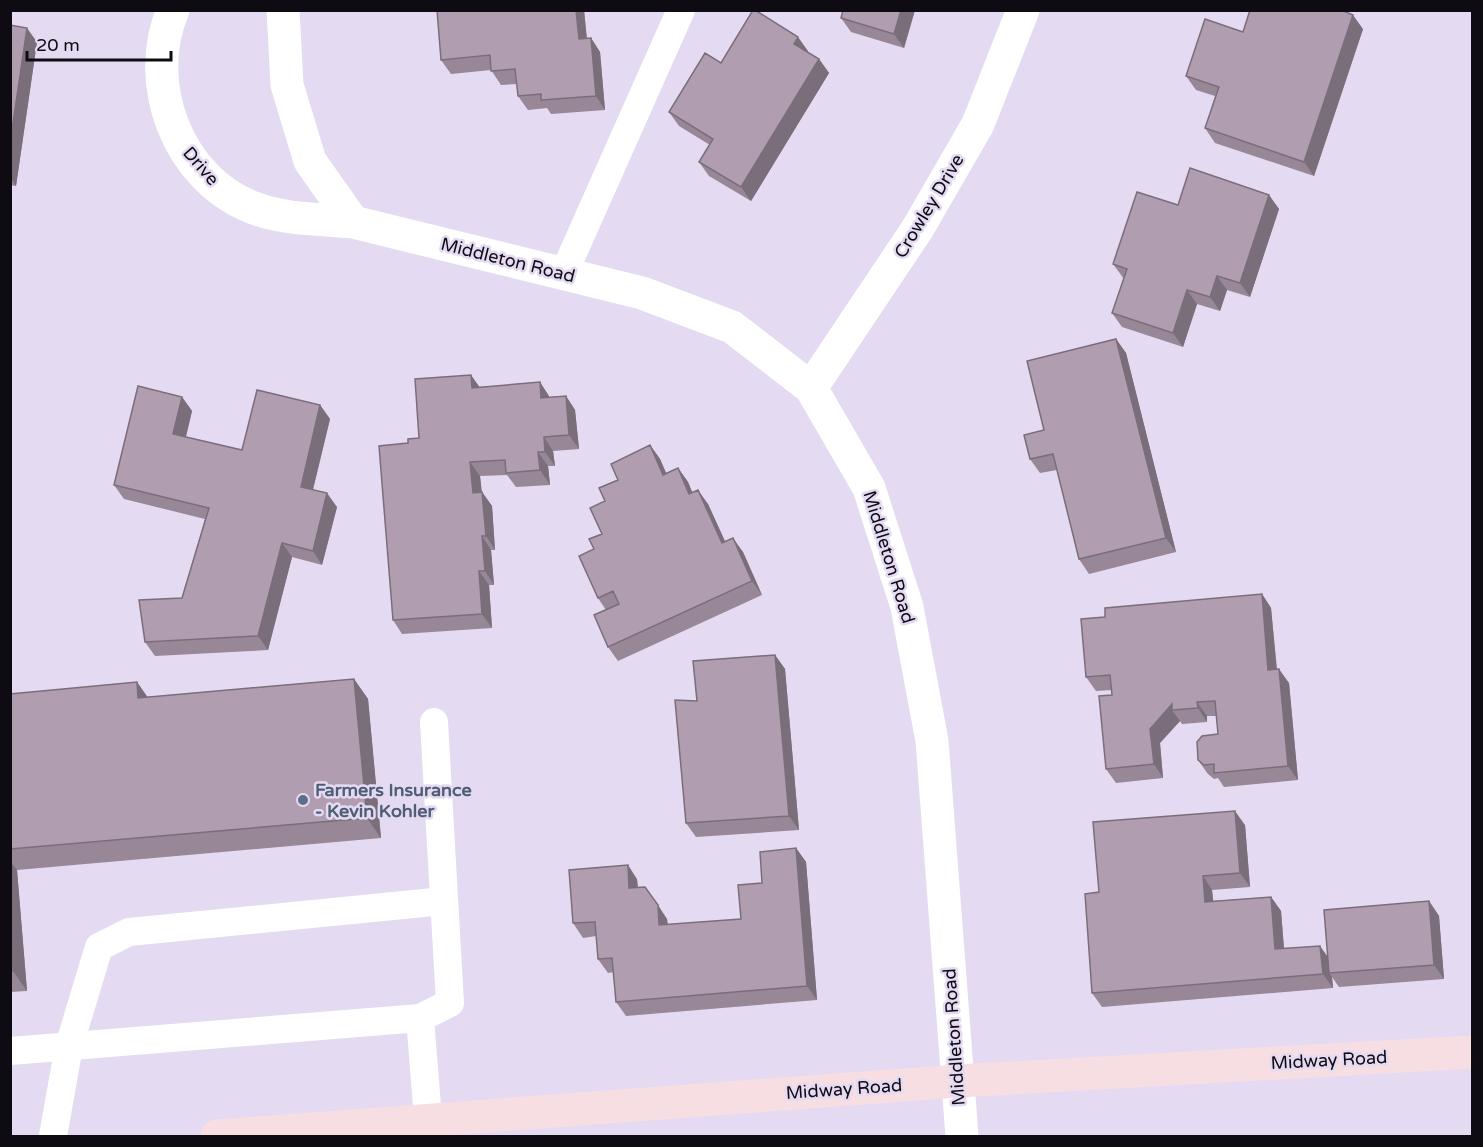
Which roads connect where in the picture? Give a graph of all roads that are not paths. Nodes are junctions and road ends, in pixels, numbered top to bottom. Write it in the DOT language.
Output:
graph roads {
  1 [pos="173,10"];
  2 [pos="284,10"];
  3 [pos="681,10"];
  4 [pos="1023,10"];
  5 [pos="353,222"];
  6 [pos="564,273"];
  7 [pos="811,388"];
  8 [pos="434,722"];
  9 [pos="444,901"];
  10 [pos="420,1018"];
  11 [pos="69,1046"];
  12 [pos="10,1051"];
  13 [pos="1473,1052"];
  14 [pos="958,1081"];
  15 [pos="429,1128"];
  16 [pos="53,1137"];
  17 [pos="217,1137"];
  18 [pos="962,1137"];
  1 -- 5 [label="street, Drive"];
  2 -- 5 [label="street"];
  3 -- 6 [label="lane"];
  4 -- 7 [label="street, Crowley Drive"];
  5 -- 6 [label="street, Middleton Road"];
  6 -- 7 [label="street, Middleton Road"];
  7 -- 14 [label="street, Middleton Road"];
  8 -- 9 [label="lane"];
  9 -- 10 [label="lane"];
  9 -- 11 [label="lane"];
  10 -- 11 [label="lane"];
  10 -- 15 [label="lane"];
  11 -- 12 [label="lane"];
  11 -- 16 [label="lane"];
  13 -- 14 [label="main road, Midway Road"];
  14 -- 15 [label="main road, Midway Road"];
  14 -- 18 [label="street, Middleton Road"];
  15 -- 17 [label="main road, Midway Road"];
}
